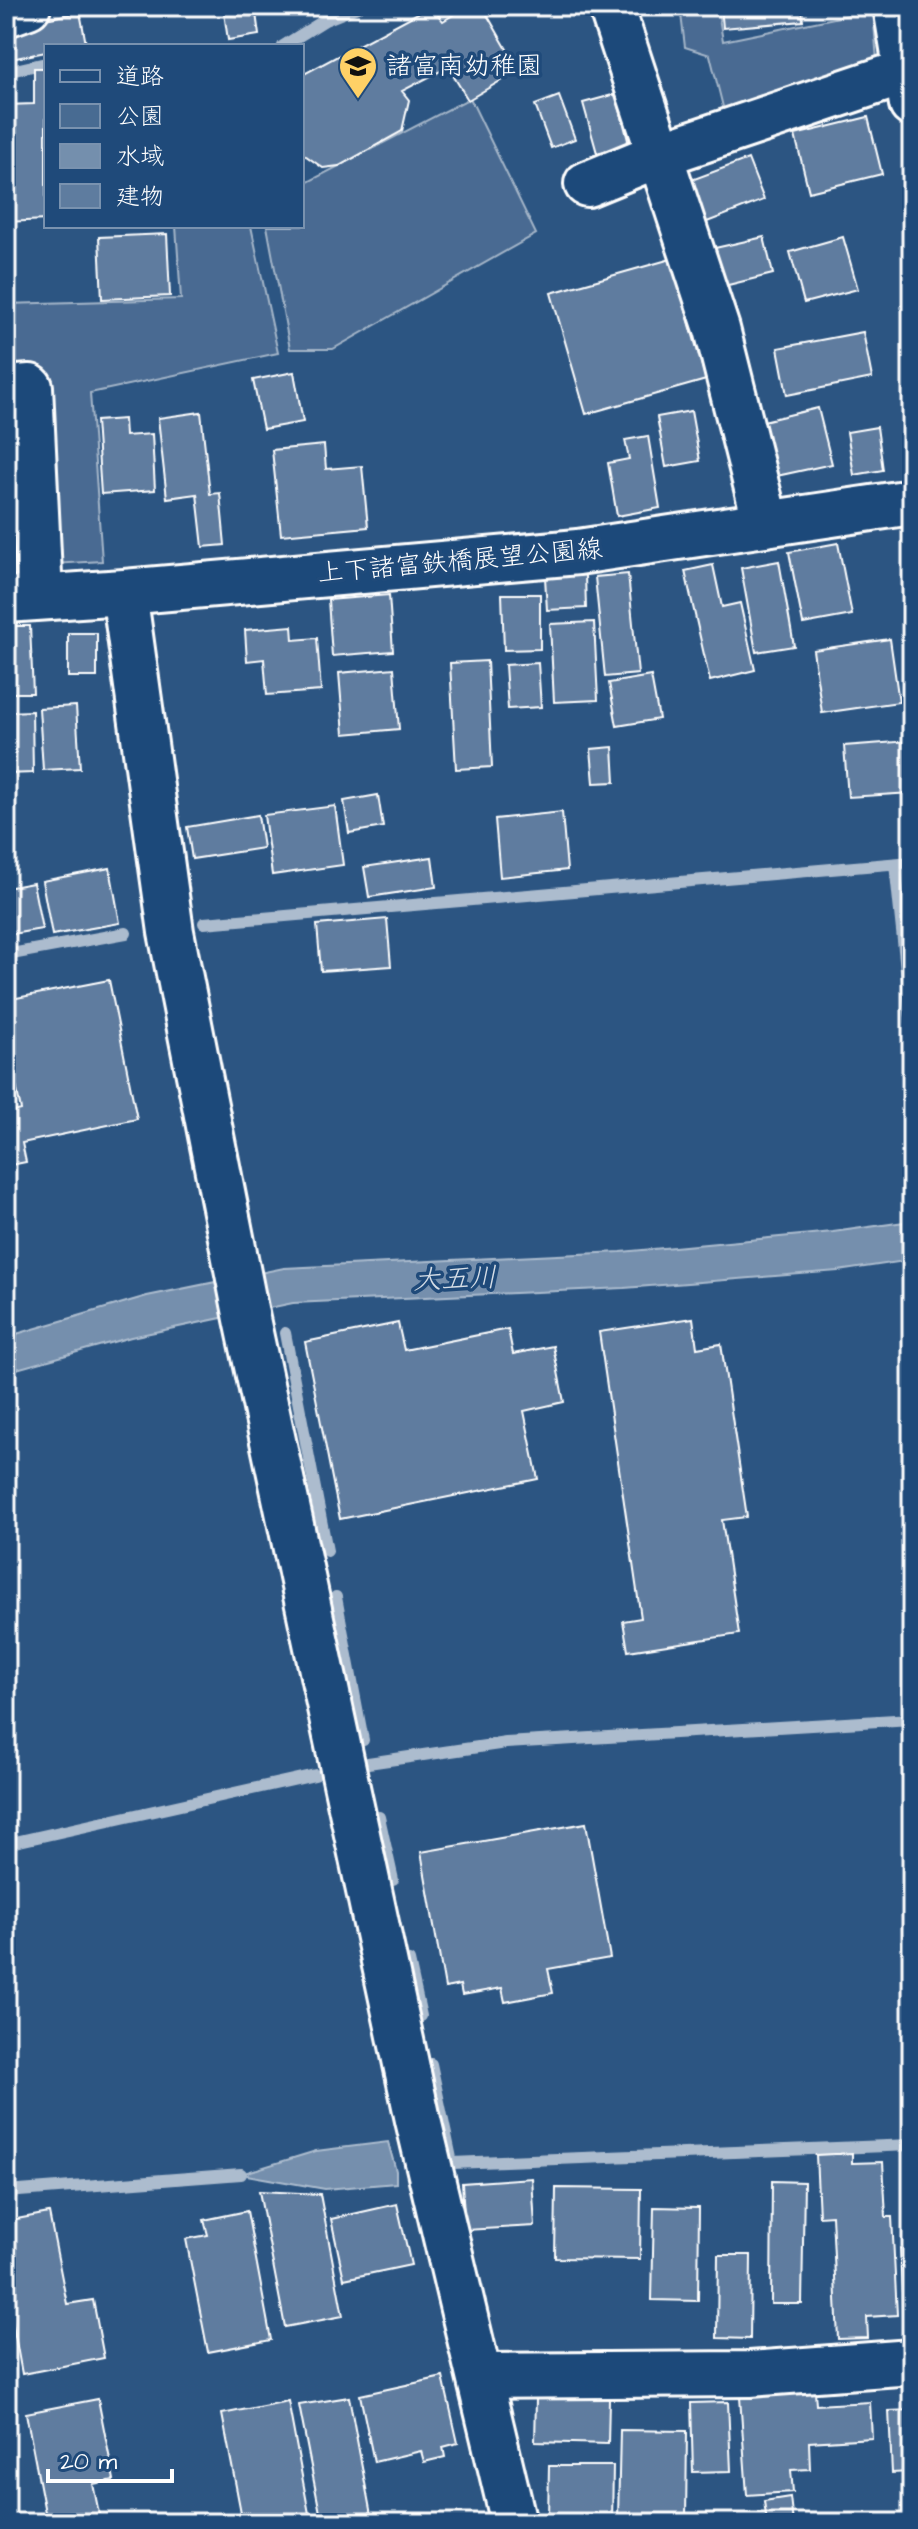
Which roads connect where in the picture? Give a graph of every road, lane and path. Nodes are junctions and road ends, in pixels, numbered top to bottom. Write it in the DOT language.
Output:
graph roads {
  1 [pos="28,6"];
  2 [pos="611,6"];
  3 [pos="6,14"];
  4 [pos="902,14"];
  5 [pos="909,88"];
  6 [pos="658,155"];
  7 [pos="587,184"];
  8 [pos="6,389"];
  9 [pos="912,502"];
  10 [pos="766,524"];
  11 [pos="124,592"];
  12 [pos="23,598"];
  13 [pos="912,2362"];
  14 [pos="481,2376"];
  15 [pos="514,2523"];
  1 -- 3 [label="street"];
  2 -- 6 [label="street"];
  4 -- 5 [label="street"];
  5 -- 6 [label="street"];
  6 -- 7 [label="street"];
  6 -- 10 [label="street"];
  8 -- 12 [label="street"];
  9 -- 10 [label="street, 上下諸富鉄橋展望公園線"];
  10 -- 11 [label="street, 上下諸富鉄橋展望公園線"];
  11 -- 12 [label="street, 上下諸富鉄橋展望公園線"];
  11 -- 14 [label="street"];
  13 -- 14 [label="street"];
  14 -- 15 [label="street"];
}
